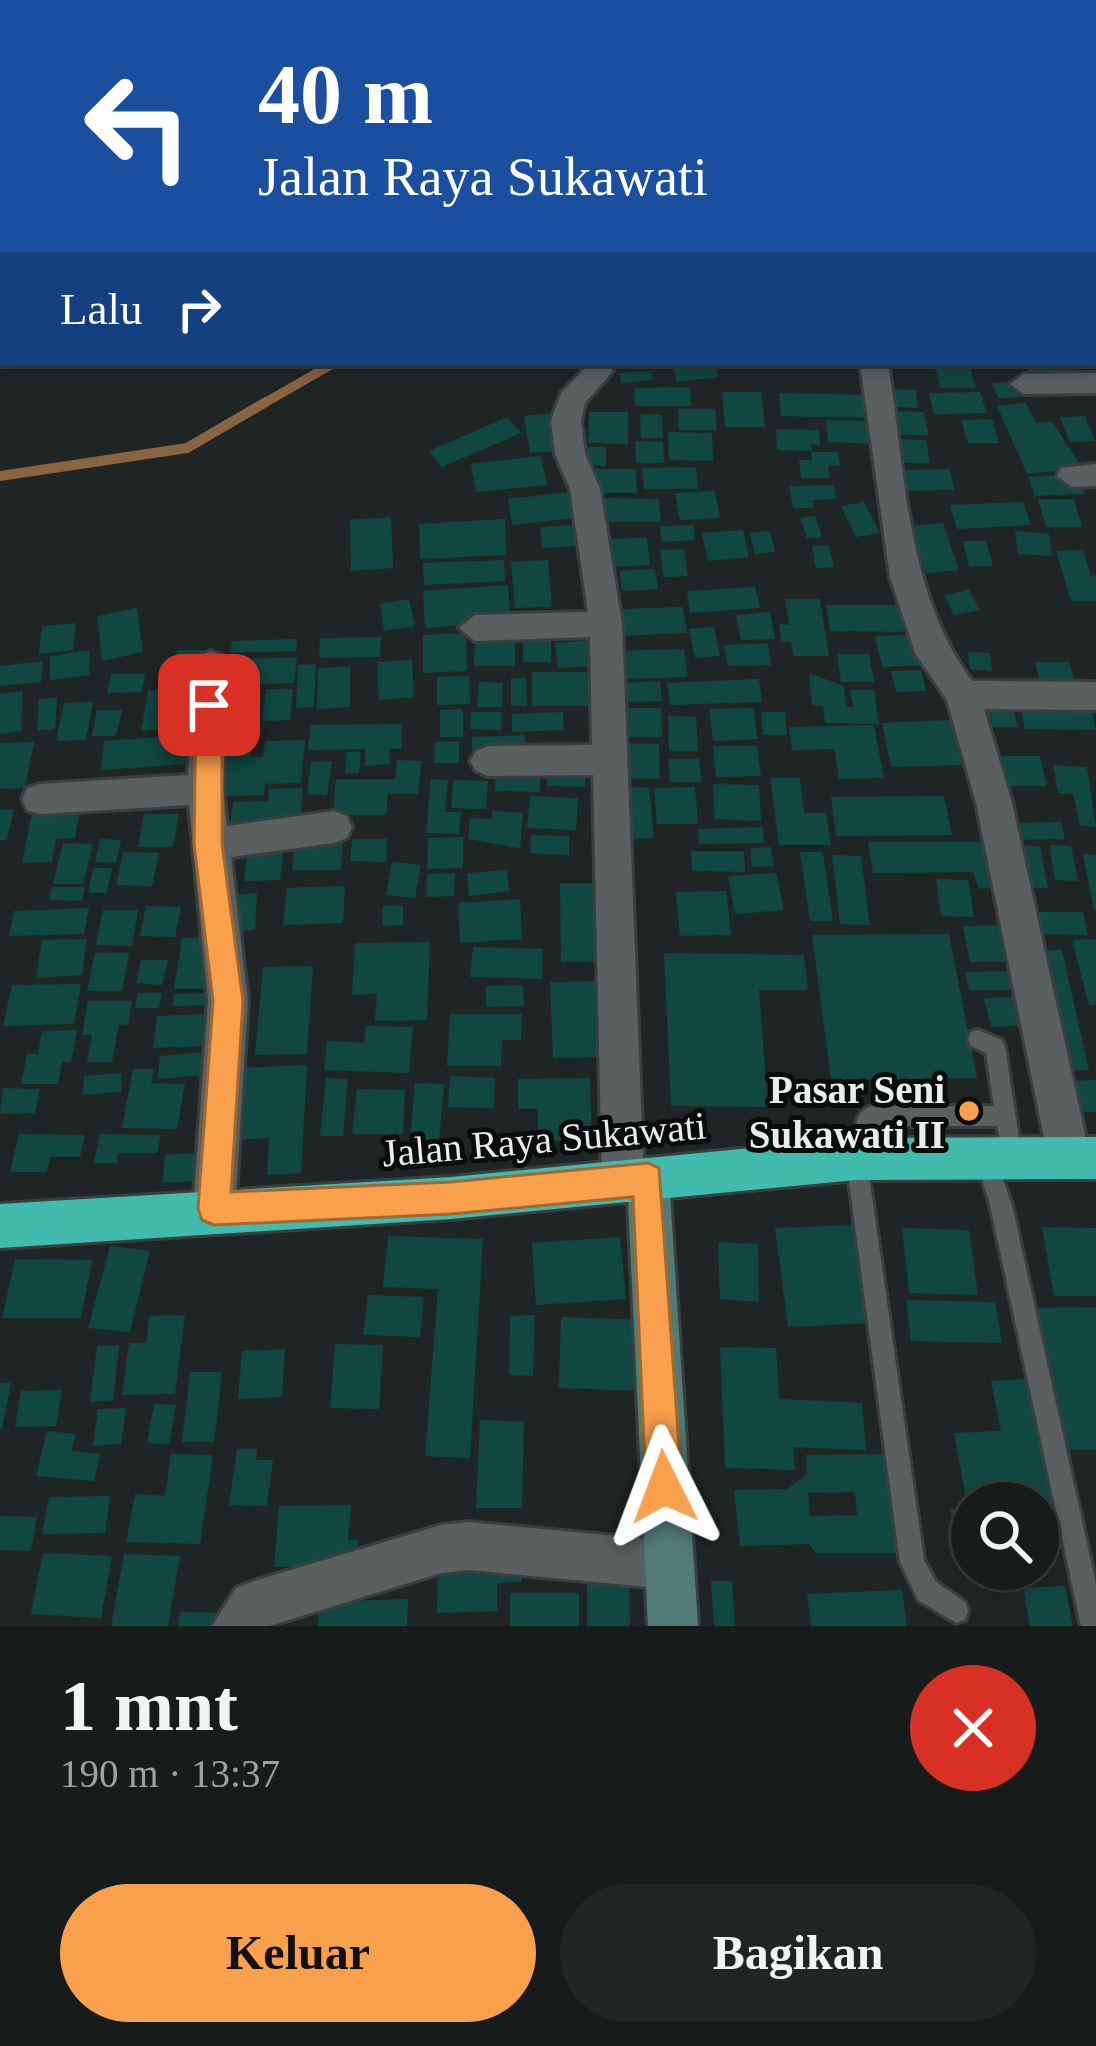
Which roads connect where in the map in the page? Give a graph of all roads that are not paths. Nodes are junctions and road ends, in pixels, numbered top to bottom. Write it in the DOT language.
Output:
graph roads {
  1 [pos="874,366"];
  2 [pos="599,371"];
  3 [pos="1096,383"];
  4 [pos="1024,384"];
  5 [pos="606,624"];
  6 [pos="475,628"];
  7 [pos="211,664"];
  8 [pos="962,695"];
  9 [pos="1096,696"];
  10 [pos="610,760"];
  11 [pos="488,761"];
  12 [pos="205,789"];
  13 [pos="40,799"];
  14 [pos="334,827"];
  15 [pos="208,844"];
  16 [pos="978,1039"];
  17 [pos="1004,1116"];
  18 [pos="1083,1157"];
  19 [pos="999,1158"];
  20 [pos="863,1159"];
  21 [pos="635,1180"];
  22 [pos="214,1209"];
  23 [pos="2,1235"];
  24 [pos="669,1564"];
  25 [pos="956,1611"];
  26 [pos="237,1626"];
  27 [pos="673,1626"];
  28 [pos="1093,1626"];
  1 -- 8 [label="street"];
  2 -- 5 [label="street"];
  3 -- 4 [label="street"];
  5 -- 6 [label="street"];
  5 -- 10 [label="street"];
  7 -- 12 [label="street"];
  8 -- 9 [label="street"];
  8 -- 18 [label="street"];
  10 -- 11 [label="street"];
  10 -- 21 [label="street"];
  12 -- 13 [label="street"];
  12 -- 15 [label="street"];
  14 -- 15 [label="street"];
  15 -- 22 [label="street"];
  16 -- 17 [label="lane"];
  17 -- 19 [label="lane"];
  17 -- 20 [label="lane"];
  18 -- 19 [label="highway, Jalan Raya Sukawati"];
  19 -- 20 [label="highway, Jalan Raya Sukawati"];
  19 -- 28 [label="lane"];
  20 -- 21 [label="highway, Jalan Raya Sukawati"];
  20 -- 25 [label="lane"];
  21 -- 22 [label="highway, Jalan Raya Sukawati"];
  21 -- 24 [label="street"];
  22 -- 23 [label="highway, Jalan Raya Sukawati"];
  24 -- 26 [label="street"];
  24 -- 27 [label="street"];
}
